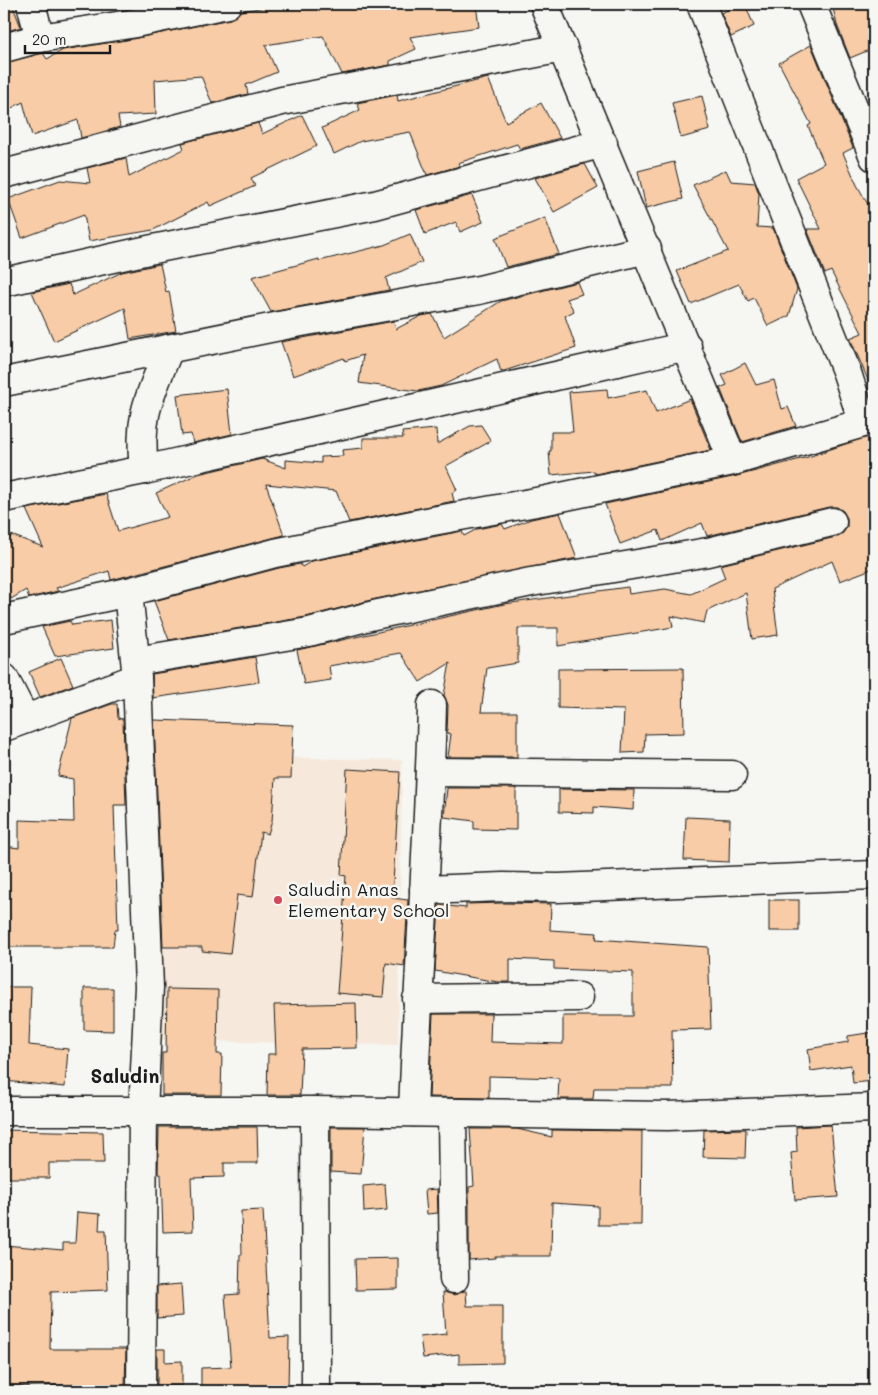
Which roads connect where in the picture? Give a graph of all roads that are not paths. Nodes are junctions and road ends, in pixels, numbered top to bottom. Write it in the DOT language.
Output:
graph roads {
  1 [pos="31,4"];
  2 [pos="227,4"];
  3 [pos="544,4"];
  4 [pos="701,4"];
  5 [pos="811,4"];
  6 [pos="40,38"];
  7 [pos="4,48"];
  8 [pos="562,48"];
  9 [pos="603,143"];
  10 [pos="874,157"];
  11 [pos="4,174"];
  12 [pos="647,249"];
  13 [pos="4,282"];
  14 [pos="687,346"];
  15 [pos="169,350"];
  16 [pos="4,382"];
  17 [pos="869,422"];
  18 [pos="733,461"];
  19 [pos="144,470"];
  20 [pos="4,498"];
  21 [pos="832,522"];
  22 [pos="128,592"];
  23 [pos="4,619"];
  24 [pos="137,669"];
  25 [pos="4,678"];
  26 [pos="432,705"];
  27 [pos="14,723"];
  28 [pos="430,772"];
  29 [pos="732,774"];
  30 [pos="874,876"];
  31 [pos="424,890"];
  32 [pos="579,997"];
  33 [pos="417,999"];
  34 [pos="874,1108"];
  35 [pos="4,1111"];
  36 [pos="143,1111"];
  37 [pos="315,1111"];
  38 [pos="413,1112"];
  39 [pos="452,1114"];
  40 [pos="454,1279"];
  41 [pos="141,1391"];
  42 [pos="316,1391"];
  1 -- 6 [label="street"];
  2 -- 6 [label="street"];
  3 -- 8 [label="street"];
  4 -- 17 [label="street"];
  5 -- 10 [label="street"];
  6 -- 7 [label="street"];
  8 -- 9 [label="street"];
  8 -- 11 [label="street"];
  9 -- 12 [label="street"];
  9 -- 13 [label="street"];
  12 -- 14 [label="street"];
  12 -- 15 [label="street"];
  14 -- 18 [label="street"];
  14 -- 19 [label="street"];
  15 -- 16 [label="street"];
  15 -- 19 [label="street"];
  17 -- 18 [label="street"];
  18 -- 22 [label="street"];
  19 -- 20 [label="street"];
  21 -- 24 [label="street"];
  22 -- 23 [label="street"];
  22 -- 24 [label="street"];
  24 -- 27 [label="street"];
  24 -- 36 [label="street"];
  25 -- 27 [label="street"];
  26 -- 28 [label="street"];
  28 -- 29 [label="street"];
  28 -- 31 [label="street"];
  30 -- 31 [label="street"];
  31 -- 33 [label="street"];
  32 -- 33 [label="street"];
  33 -- 38 [label="street"];
  34 -- 39 [label="street"];
  35 -- 36 [label="street"];
  36 -- 37 [label="street"];
  36 -- 41 [label="street"];
  37 -- 38 [label="street"];
  37 -- 42 [label="street"];
  38 -- 39 [label="street"];
  39 -- 40 [label="street"];
}
